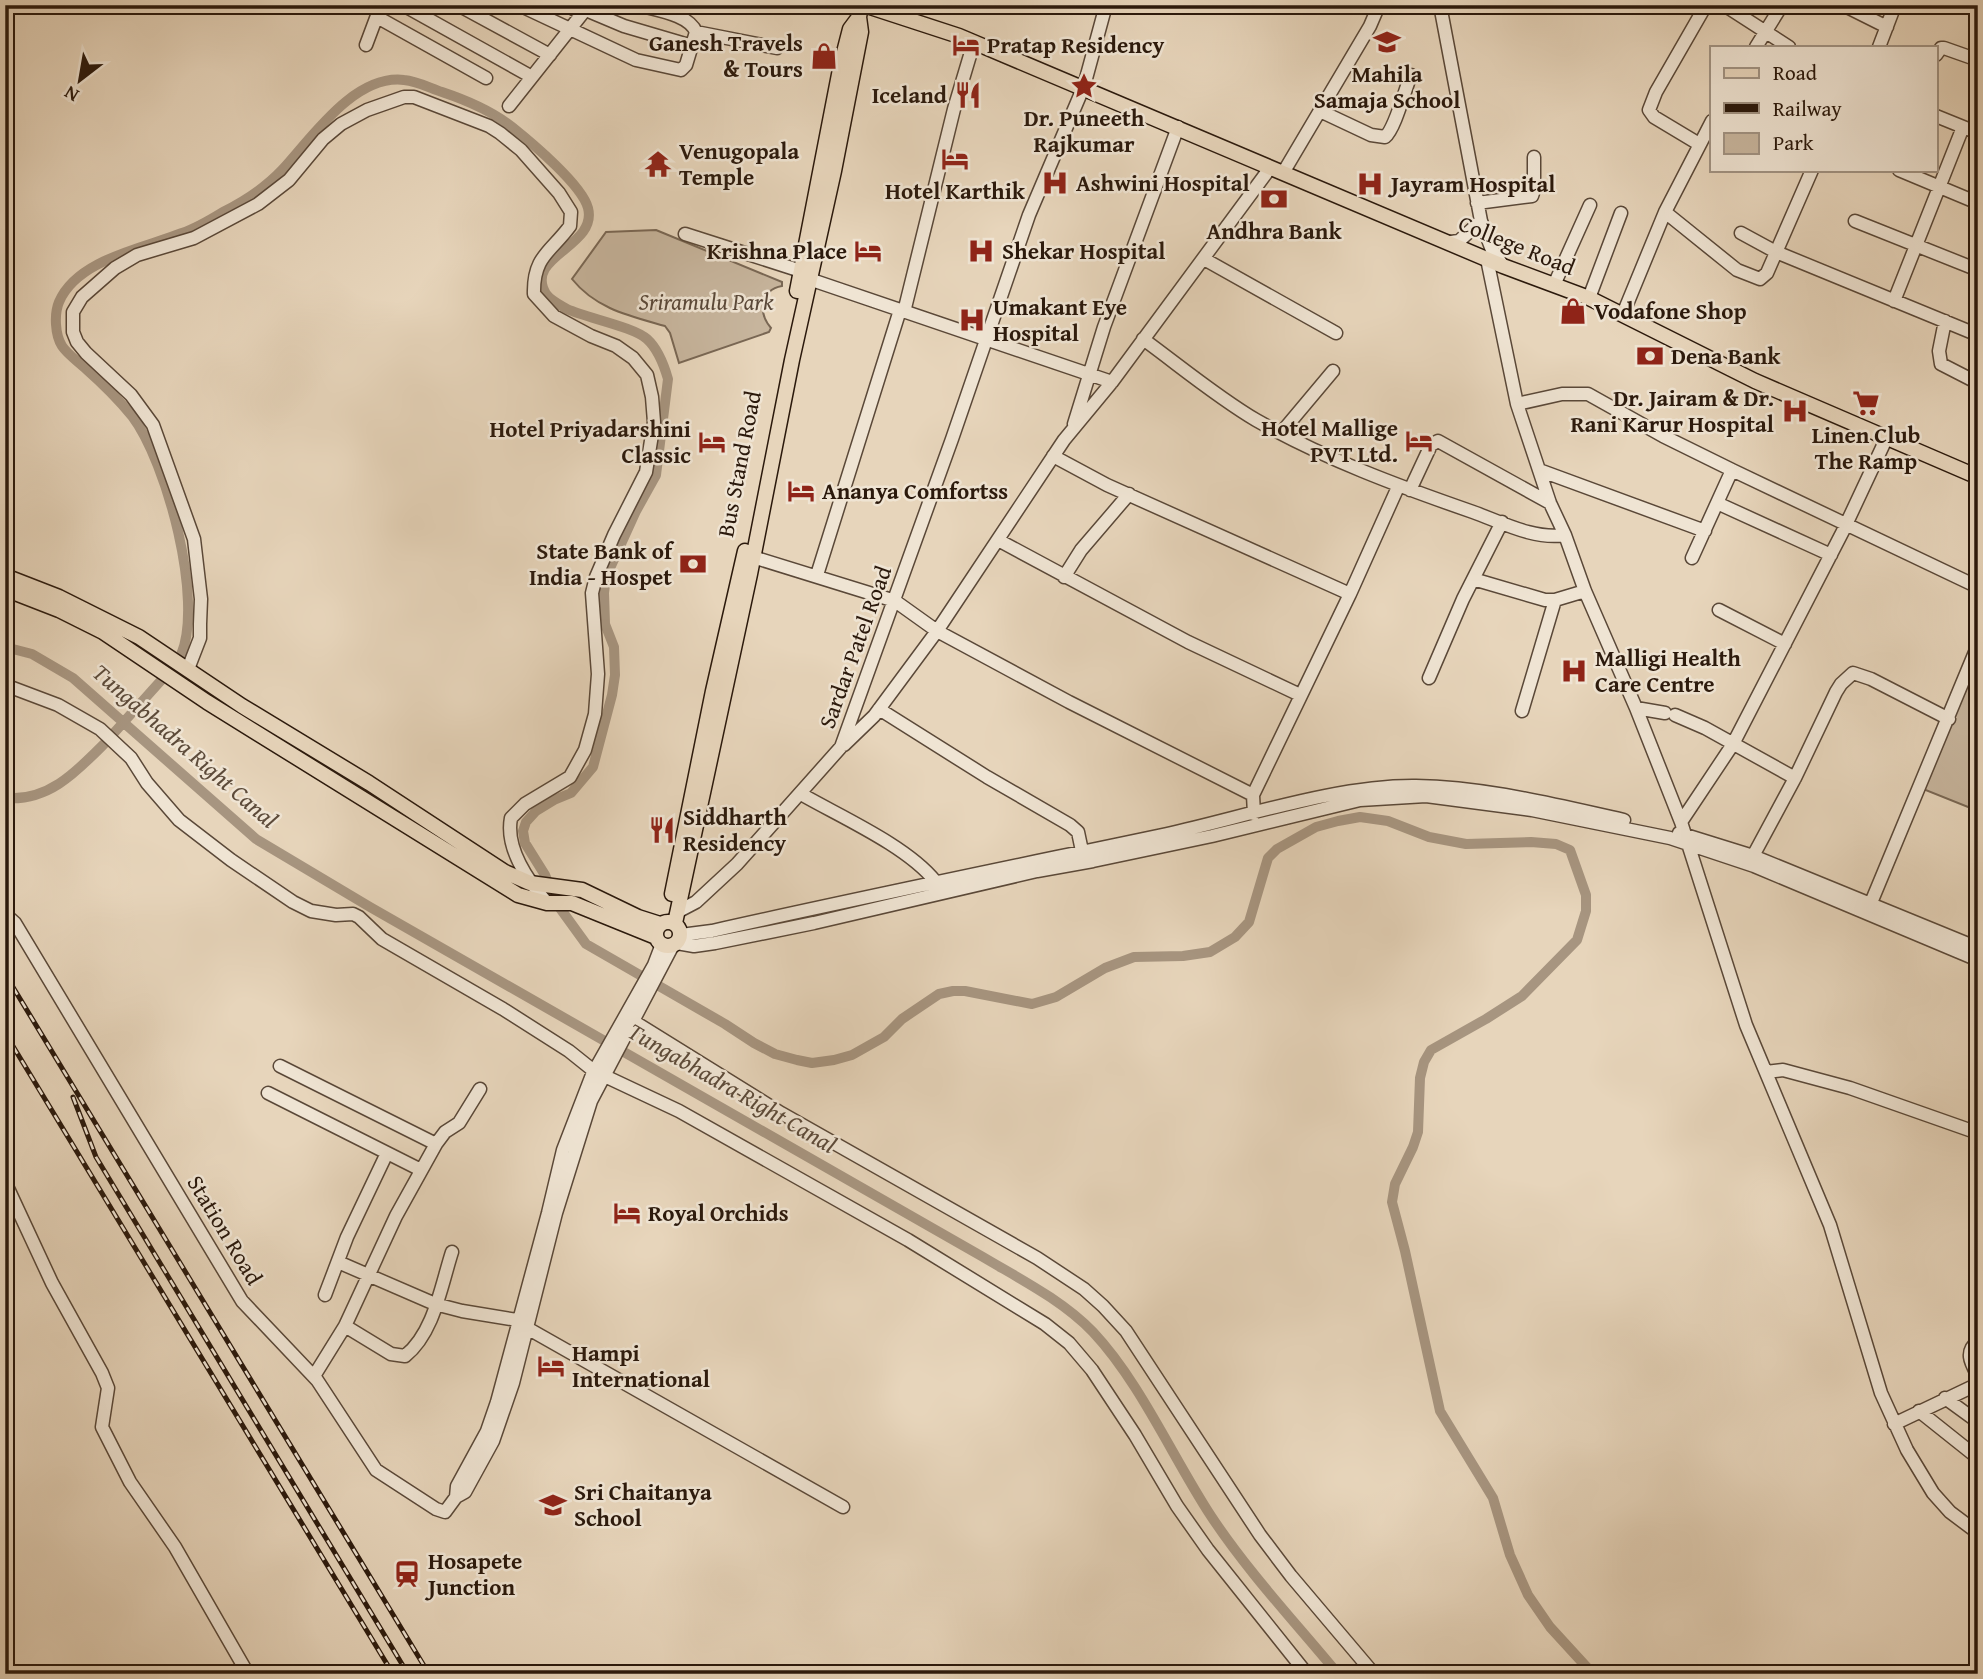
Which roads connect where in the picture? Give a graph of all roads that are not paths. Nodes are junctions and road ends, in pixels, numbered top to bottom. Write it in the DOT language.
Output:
graph roads {
  1 [pos="403,5"];
  2 [pos="458,5"];
  3 [pos="519,5"];
  4 [pos="567,5"];
  5 [pos="639,5"];
  6 [pos="1106,5"];
  7 [pos="1379,5"];
  8 [pos="1440,5"];
  9 [pos="1706,5"];
  10 [pos="1724,5"];
  11 [pos="1782,5"];
  12 [pos="1843,5"];
  13 [pos="1895,5"];
  14 [pos="861,9"];
  15 [pos="586,10"];
  16 [pos="379,11"];
  17 [pos="916,21"];
  18 [pos="1887,27"];
  19 [pos="569,30"];
  20 [pos="696,32"];
  21 [pos="1766,32"];
  22 [pos="974,42"];
  23 [pos="366,45"];
  24 [pos="692,46"];
  25 [pos="1757,46"];
  26 [pos="1787,46"];
  27 [pos="1879,46"];
  28 [pos="778,47"];
  29 [pos="1938,52"];
  30 [pos="550,55"];
  31 [pos="1978,60"];
  32 [pos="1411,75"];
  33 [pos="532,77"];
  34 [pos="486,78"];
  35 [pos="1084,86"];
  36 [pos="509,106"];
  37 [pos="1320,111"];
  38 [pos="1938,117"];
  39 [pos="1710,125"];
  40 [pos="1178,127"];
  41 [pos="1963,127"];
  42 [pos="1978,133"];
  43 [pos="1699,144"];
  44 [pos="1534,157"];
  45 [pos="1277,171"];
  46 [pos="1811,172"];
  47 [pos="1904,172"];
  48 [pos="1939,187"];
  49 [pos="1477,203"];
  50 [pos="1978,204"];
  51 [pos="1590,205"];
  52 [pos="1665,212"];
  53 [pos="1620,213"];
  54 [pos="1481,221"];
  55 [pos="1855,222"];
  56 [pos="1741,233"];
  57 [pos="685,234"];
  58 [pos="1450,243"];
  59 [pos="1916,246"];
  60 [pos="1776,252"];
  61 [pos="1487,259"];
  62 [pos="1203,260"];
  63 [pos="1503,266"];
  64 [pos="1978,270"];
  65 [pos="805,275"];
  66 [pos="1554,285"];
  67 [pos="1589,298"];
  68 [pos="1894,301"];
  69 [pos="902,311"];
  70 [pos="1623,314"];
  71 [pos="1945,321"];
  72 [pos="1336,333"];
  73 [pos="1978,335"];
  74 [pos="986,340"];
  75 [pos="1143,340"];
  76 [pos="1333,371"];
  77 [pos="1089,374"];
  78 [pos="1112,382"];
  79 [pos="1978,383"];
  80 [pos="1517,404"];
  81 [pos="1072,429"];
  82 [pos="1281,433"];
  83 [pos="1887,437"];
  84 [pos="1053,456"];
  85 [pos="1539,470"];
  86 [pos="1732,470"];
  87 [pos="1978,477"];
  88 [pos="1404,489"];
  89 [pos="1129,494"];
  90 [pos="1550,503"];
  91 [pos="1717,503"];
  92 [pos="1502,522"];
  93 [pos="1847,524"];
  94 [pos="1705,531"];
  95 [pos="1565,535"];
  96 [pos="998,540"];
  97 [pos="1831,555"];
  98 [pos="749,556"];
  99 [pos="1692,558"];
  100 [pos="817,575"];
  101 [pos="5,576"];
  102 [pos="1065,577"];
  103 [pos="1473,579"];
  104 [pos="1978,587"];
  105 [pos="5,589"];
  106 [pos="1585,591"];
  107 [pos="1350,594"];
  108 [pos="1555,600"];
  109 [pos="895,601"];
  110 [pos="1718,610"];
  111 [pos="937,631"];
  112 [pos="1785,644"];
  113 [pos="1978,645"];
  114 [pos="188,669"];
  115 [pos="1429,678"];
  116 [pos="5,685"];
  117 [pos="1300,695"];
  118 [pos="1636,708"];
  119 [pos="879,709"];
  120 [pos="1522,711"];
  121 [pos="1949,719"];
  122 [pos="1733,744"];
  123 [pos="841,747"];
  124 [pos="1795,778"];
  125 [pos="801,794"];
  126 [pos="1253,795"];
  127 [pos="1254,814"];
  128 [pos="1684,833"];
  129 [pos="1082,850"];
  130 [pos="1754,856"];
  131 [pos="935,881"];
  132 [pos="534,883"];
  133 [pos="574,896"];
  134 [pos="549,903"];
  135 [pos="1868,909"];
  136 [pos="5,914"];
  137 [pos="670,932"];
  138 [pos="1978,948"];
  139 [pos="1978,960"];
  140 [pos="627,1025"];
  141 [pos="280,1066"];
  142 [pos="601,1070"];
  143 [pos="1766,1072"];
  144 [pos="480,1089"];
  145 [pos="268,1093"];
  146 [pos="1978,1133"];
  147 [pos="436,1143"];
  148 [pos="387,1153"];
  149 [pos="421,1170"];
  150 [pos="5,1182"];
  151 [pos="452,1252"];
  152 [pos="338,1262"];
  153 [pos="367,1276"];
  154 [pos="326,1295"];
  155 [pos="435,1304"];
  156 [pos="524,1323"];
  157 [pos="345,1326"];
  158 [pos="1978,1341"];
  159 [pos="314,1377"];
  160 [pos="1978,1377"];
  161 [pos="1978,1384"];
  162 [pos="1945,1398"];
  163 [pos="1919,1411"];
  164 [pos="1978,1422"];
  165 [pos="1894,1424"];
  166 [pos="1978,1458"];
  167 [pos="843,1507"];
  168 [pos="1978,1533"];
  169 [pos="248,1674"];
  170 [pos="1307,1674"];
  171 [pos="1374,1674"];
  1 -- 33 [label="street"];
  2 -- 30 [label="street"];
  3 -- 19 [label="street"];
  4 -- 15 [label="street"];
  5 -- 20 [label="street"];
  6 -- 35 [label="street, Sardar Patel Road"];
  7 -- 37 [label="street"];
  8 -- 49 [label="street"];
  9 -- 43 [label="street"];
  10 -- 21 [label="street"];
  11 -- 21 [label="street"];
  12 -- 18 [label="street"];
  13 -- 18 [label="street"];
  14 -- 17 [label="main road, Bus Stand Road"];
  14 -- 65 [label="main road, Bus Stand Road"];
  15 -- 19 [label="street"];
  15 -- 24 [label="street"];
  16 -- 23 [label="street"];
  16 -- 34 [label="street"];
  17 -- 22 [label="main road, College Road"];
  18 -- 27 [label="street"];
  19 -- 24 [label="street"];
  19 -- 30 [label="street"];
  20 -- 24 [label="street"];
  20 -- 28 [label="street"];
  21 -- 25 [label="street"];
  21 -- 26 [label="street"];
  22 -- 35 [label="main road, College Road"];
  22 -- 69 [label="street"];
  29 -- 31 [label="street"];
  30 -- 33 [label="street"];
  32 -- 37 [label="street"];
  33 -- 36 [label="street"];
  35 -- 40 [label="main road, College Road"];
  35 -- 74 [label="street, Sardar Patel Road"];
  37 -- 45 [label="street"];
  38 -- 41 [label="street"];
  39 -- 43 [label="street"];
  40 -- 45 [label="main road, College Road"];
  40 -- 77 [label="street"];
  41 -- 42 [label="street"];
  41 -- 48 [label="street"];
  43 -- 52 [label="street"];
  44 -- 49 [label="street"];
  45 -- 58 [label="main road, College Road"];
  45 -- 62 [label="street"];
  46 -- 60 [label="street"];
  47 -- 48 [label="street"];
  48 -- 50 [label="street"];
  48 -- 59 [label="street"];
  49 -- 54 [label="street"];
  51 -- 66 [label="street"];
  52 -- 60 [label="street"];
  52 -- 70 [label="street"];
  53 -- 67 [label="street"];
  54 -- 58 [label="street"];
  54 -- 63 [label="street"];
  55 -- 59 [label="street"];
  56 -- 60 [label="street"];
  57 -- 65 [label="street"];
  58 -- 61 [label="main road, College Road"];
  59 -- 64 [label="street"];
  59 -- 68 [label="street"];
  60 -- 68 [label="street"];
  61 -- 63 [label="main road, College Road"];
  61 -- 80 [label="street"];
  62 -- 72 [label="street"];
  62 -- 75 [label="street"];
  63 -- 66 [label="main road, College Road"];
  65 -- 69 [label="street"];
  65 -- 98 [label="main road, Bus Stand Road"];
  66 -- 67 [label="main road, College Road"];
  67 -- 70 [label="main road, College Road"];
  68 -- 71 [label="street"];
  69 -- 74 [label="street"];
  69 -- 100 [label="street"];
  70 -- 83 [label="main road, College Road"];
  71 -- 73 [label="street"];
  71 -- 79 [label="street"];
  74 -- 77 [label="street"];
  74 -- 109 [label="street, Sardar Patel Road"];
  75 -- 78 [label="street"];
  75 -- 82 [label="street"];
  76 -- 82 [label="street"];
  77 -- 78 [label="street"];
  77 -- 81 [label="street"];
  78 -- 81 [label="street"];
  80 -- 85 [label="street"];
  80 -- 86 [label="street"];
  81 -- 84 [label="street"];
  82 -- 88 [label="street"];
  83 -- 87 [label="main road, College Road"];
  83 -- 93 [label="street"];
  84 -- 89 [label="street"];
  84 -- 96 [label="street"];
  85 -- 90 [label="street"];
  85 -- 94 [label="street"];
  86 -- 91 [label="street"];
  86 -- 93 [label="street"];
  88 -- 90 [label="street"];
  88 -- 92 [label="street"];
  88 -- 107 [label="street"];
  89 -- 102 [label="street"];
  89 -- 107 [label="street"];
  90 -- 95 [label="street"];
  91 -- 94 [label="street"];
  91 -- 97 [label="street"];
  92 -- 95 [label="street"];
  92 -- 103 [label="street"];
  93 -- 97 [label="street"];
  93 -- 104 [label="street"];
  94 -- 99 [label="street"];
  95 -- 106 [label="street"];
  96 -- 102 [label="street"];
  96 -- 111 [label="street"];
  97 -- 112 [label="street"];
  98 -- 100 [label="street"];
  98 -- 137 [label="main road, Bus Stand Road"];
  100 -- 109 [label="street"];
  101 -- 114 [label="main road"];
  102 -- 117 [label="street"];
  103 -- 108 [label="street"];
  103 -- 115 [label="street"];
  105 -- 134 [label="main road"];
  106 -- 108 [label="street"];
  106 -- 118 [label="street"];
  107 -- 117 [label="street"];
  108 -- 120 [label="street"];
  109 -- 111 [label="street"];
  109 -- 123 [label="street, Sardar Patel Road"];
  110 -- 112 [label="street"];
  111 -- 119 [label="street"];
  111 -- 126 [label="street"];
  112 -- 122 [label="street"];
  113 -- 121 [label="street"];
  114 -- 132 [label="main road"];
  114 -- 132 [label="street"];
  116 -- 142 [label="street"];
  117 -- 126 [label="street"];
  118 -- 122 [label="street"];
  118 -- 128 [label="street"];
  119 -- 123 [label="street"];
  119 -- 129 [label="street"];
  121 -- 124 [label="street"];
  121 -- 135 [label="street"];
  122 -- 124 [label="street"];
  122 -- 128 [label="street"];
  123 -- 125 [label="street, Sardar Patel Road"];
  124 -- 130 [label="street"];
  125 -- 131 [label="street"];
  125 -- 137 [label="street, Sardar Patel Road"];
  126 -- 127 [label="street"];
  127 -- 128 [label="street"];
  127 -- 129 [label="street"];
  128 -- 130 [label="street"];
  128 -- 135 [label="street"];
  128 -- 137 [label="street"];
  128 -- 143 [label="street"];
  129 -- 131 [label="street"];
  130 -- 135 [label="street"];
  131 -- 137 [label="street"];
  132 -- 133 [label="main road"];
  132 -- 134 [label="street"];
  133 -- 134 [label="main road"];
  133 -- 137 [label="main road"];
  135 -- 138 [label="street"];
  135 -- 139 [label="street"];
  136 -- 159 [label="street, Station Road"];
  137 -- 140 [label="street"];
  140 -- 142 [label="street"];
  140 -- 171 [label="street"];
  141 -- 147 [label="street"];
  142 -- 156 [label="street, Station Road"];
  142 -- 170 [label="street"];
  143 -- 146 [label="street"];
  143 -- 165 [label="street"];
  144 -- 147 [label="street"];
  145 -- 148 [label="street"];
  147 -- 149 [label="street"];
  148 -- 149 [label="street"];
  148 -- 152 [label="street"];
  149 -- 153 [label="street"];
  150 -- 169 [label="street"];
  151 -- 155 [label="street"];
  152 -- 153 [label="street"];
  152 -- 154 [label="street"];
  153 -- 155 [label="street"];
  153 -- 157 [label="street"];
  155 -- 156 [label="street"];
  155 -- 157 [label="street"];
  156 -- 159 [label="street, Station Road"];
  156 -- 167 [label="street"];
  157 -- 159 [label="street"];
  158 -- 160 [label="street"];
  161 -- 162 [label="street"];
  162 -- 163 [label="street"];
  162 -- 164 [label="street"];
  163 -- 165 [label="street"];
  163 -- 166 [label="street"];
  165 -- 168 [label="street"];
}
